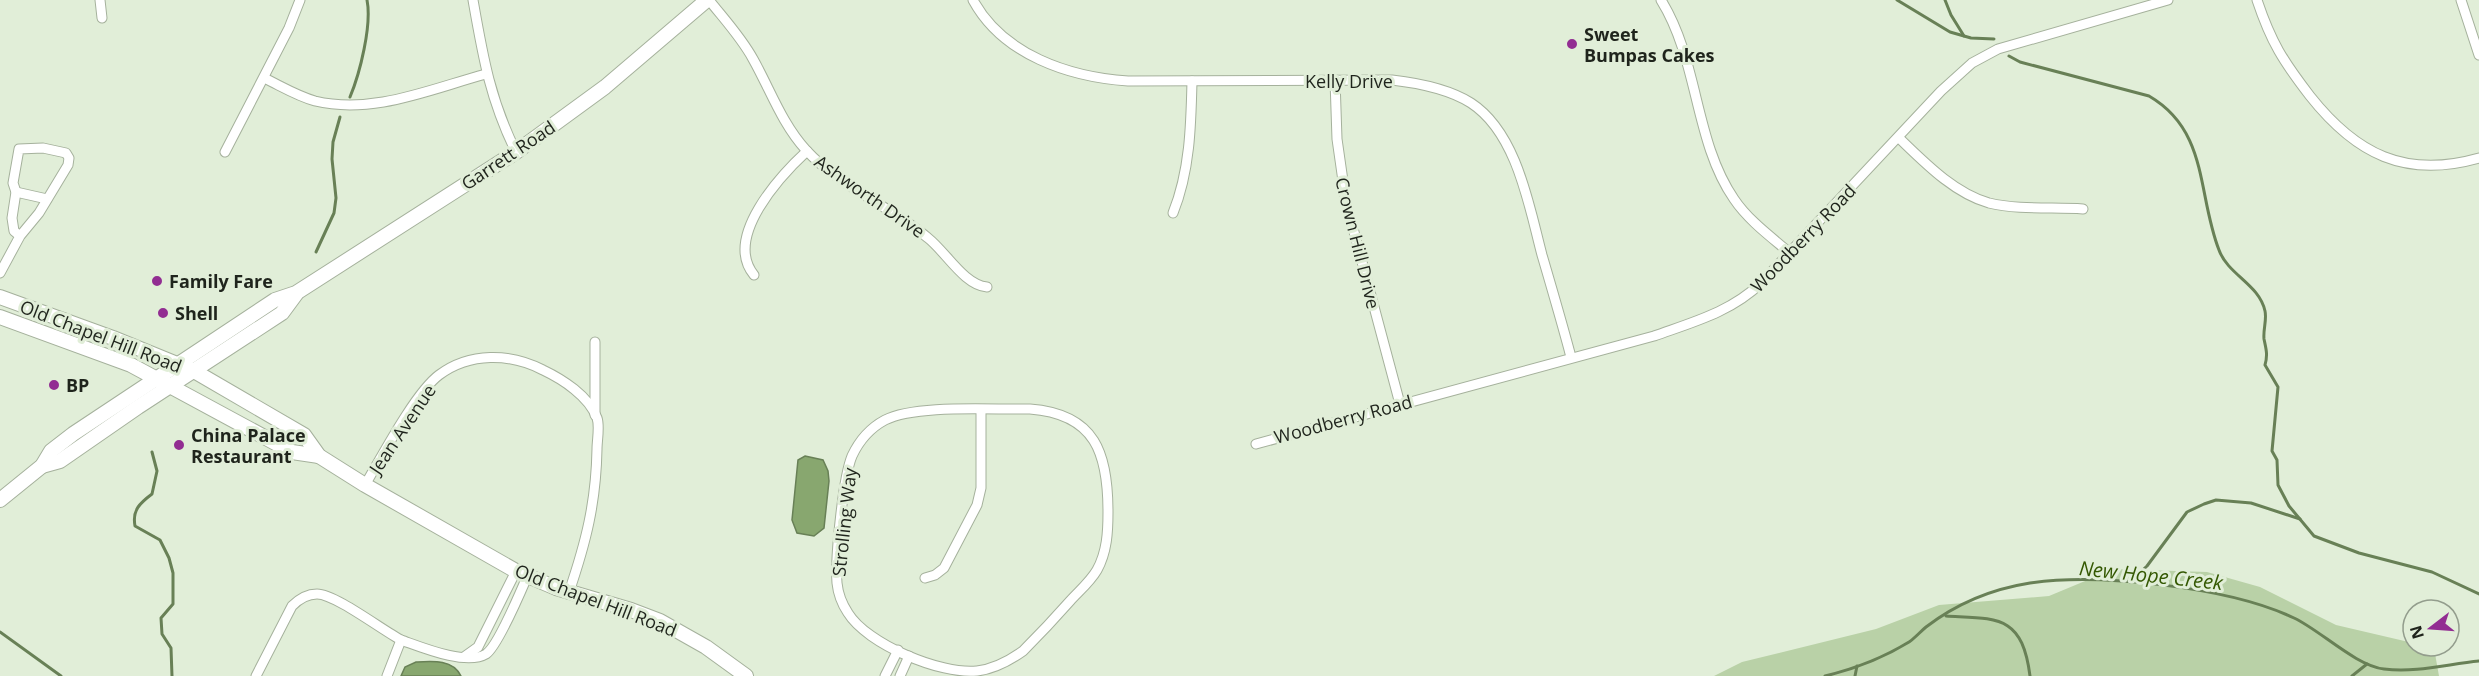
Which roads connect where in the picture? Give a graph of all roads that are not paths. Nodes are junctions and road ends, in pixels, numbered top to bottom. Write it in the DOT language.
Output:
graph roads {
  1 [pos="100,0"];
  2 [pos="300,0"];
  3 [pos="473,0"];
  4 [pos="708,0"];
  5 [pos="974,0"];
  6 [pos="1661,0"];
  7 [pos="2168,0"];
  8 [pos="2257,0"];
  9 [pos="2461,0"];
  10 [pos="102,18"];
  11 [pos="2479,55"];
  12 [pos="486,74"];
  13 [pos="264,78"];
  14 [pos="1335,80"];
  15 [pos="1191,81"];
  16 [pos="1899,138"];
  17 [pos="807,151"];
  18 [pos="225,152"];
  19 [pos="516,152"];
  20 [pos="2479,158"];
  21 [pos="16,192"];
  22 [pos="47,199"];
  23 [pos="2083,209"];
  24 [pos="1173,213"];
  25 [pos="20,236"];
  26 [pos="1790,253"];
  27 [pos="0,273"];
  28 [pos="754,275"];
  29 [pos="987,287"];
  30 [pos="296,294"];
  31 [pos="0,297"];
  32 [pos="0,317"];
  33 [pos="594,342"];
  34 [pos="1572,357"];
  35 [pos="178,364"];
  36 [pos="194,371"];
  37 [pos="156,378"];
  38 [pos="172,386"];
  39 [pos="1400,404"];
  40 [pos="981,410"];
  41 [pos="595,415"];
  42 [pos="1256,444"];
  43 [pos="319,456"];
  44 [pos="42,466"];
  45 [pos="365,485"];
  46 [pos="0,500"];
  47 [pos="522,574"];
  48 [pos="925,578"];
  49 [pos="569,592"];
  50 [pos="401,640"];
  51 [pos="898,650"];
  52 [pos="909,656"];
  53 [pos="256,676"];
  54 [pos="387,676"];
  55 [pos="746,676"];
  56 [pos="885,676"];
  57 [pos="900,676"];
  1 -- 10 [label="street"];
  2 -- 13 [label="street"];
  3 -- 12 [label="street"];
  4 -- 17 [label="street, Ashworth Drive"];
  4 -- 19 [label="main road, Garrett Road"];
  5 -- 15 [label="street, Kelly Drive"];
  6 -- 26 [label="street"];
  7 -- 16 [label="street, Woodberry Road"];
  8 -- 20 [label="street"];
  9 -- 11 [label="street"];
  12 -- 13 [label="street"];
  12 -- 19 [label="street"];
  13 -- 18 [label="street"];
  14 -- 15 [label="street, Kelly Drive"];
  14 -- 34 [label="street, Kelly Drive"];
  14 -- 39 [label="street, Crown Hill Drive"];
  15 -- 24 [label="street"];
  16 -- 23 [label="street"];
  16 -- 26 [label="street, Woodberry Road"];
  17 -- 28 [label="street"];
  17 -- 29 [label="street, Ashworth Drive"];
  19 -- 30 [label="main road, Garrett Road"];
  21 -- 22 [label="street"];
  21 -- 22 [label="street"];
  21 -- 25 [label="street"];
  22 -- 25 [label="street"];
  25 -- 27 [label="street"];
  26 -- 34 [label="street, Woodberry Road"];
  30 -- 35 [label="main road, Garrett Road"];
  30 -- 36 [label="main road, Garrett Road"];
  31 -- 35 [label="main road, Old Chapel Hill Road"];
  32 -- 37 [label="main road, Old Chapel Hill Road"];
  33 -- 41 [label="street"];
  34 -- 39 [label="street, Woodberry Road"];
  35 -- 36 [label="main road, Old Chapel Hill Road"];
  35 -- 37 [label="main road, Garrett Road"];
  36 -- 38 [label="main road, Garrett Road"];
  36 -- 43 [label="main road, Old Chapel Hill Road"];
  37 -- 38 [label="main road, Old Chapel Hill Road"];
  37 -- 44 [label="main road, Garrett Road"];
  38 -- 43 [label="main road, Old Chapel Hill Road"];
  38 -- 44 [label="main road, Garrett Road"];
  39 -- 42 [label="street, Woodberry Road"];
  40 -- 48 [label="street"];
  40 -- 51 [label="street, Strolling Way"];
  40 -- 52 [label="street, Strolling Way"];
  41 -- 45 [label="street, Jean Avenue"];
  41 -- 49 [label="street"];
  43 -- 45 [label="main road, Old Chapel Hill Road"];
  44 -- 46 [label="main road, Garrett Road"];
  45 -- 47 [label="main road, Old Chapel Hill Road"];
  47 -- 49 [label="main road, Old Chapel Hill Road"];
  47 -- 50 [label="street"];
  49 -- 55 [label="main road, Old Chapel Hill Road"];
  50 -- 53 [label="street"];
  50 -- 54 [label="street"];
  51 -- 52 [label="street, Strolling Way"];
  51 -- 56 [label="street"];
  52 -- 57 [label="street"];
}
